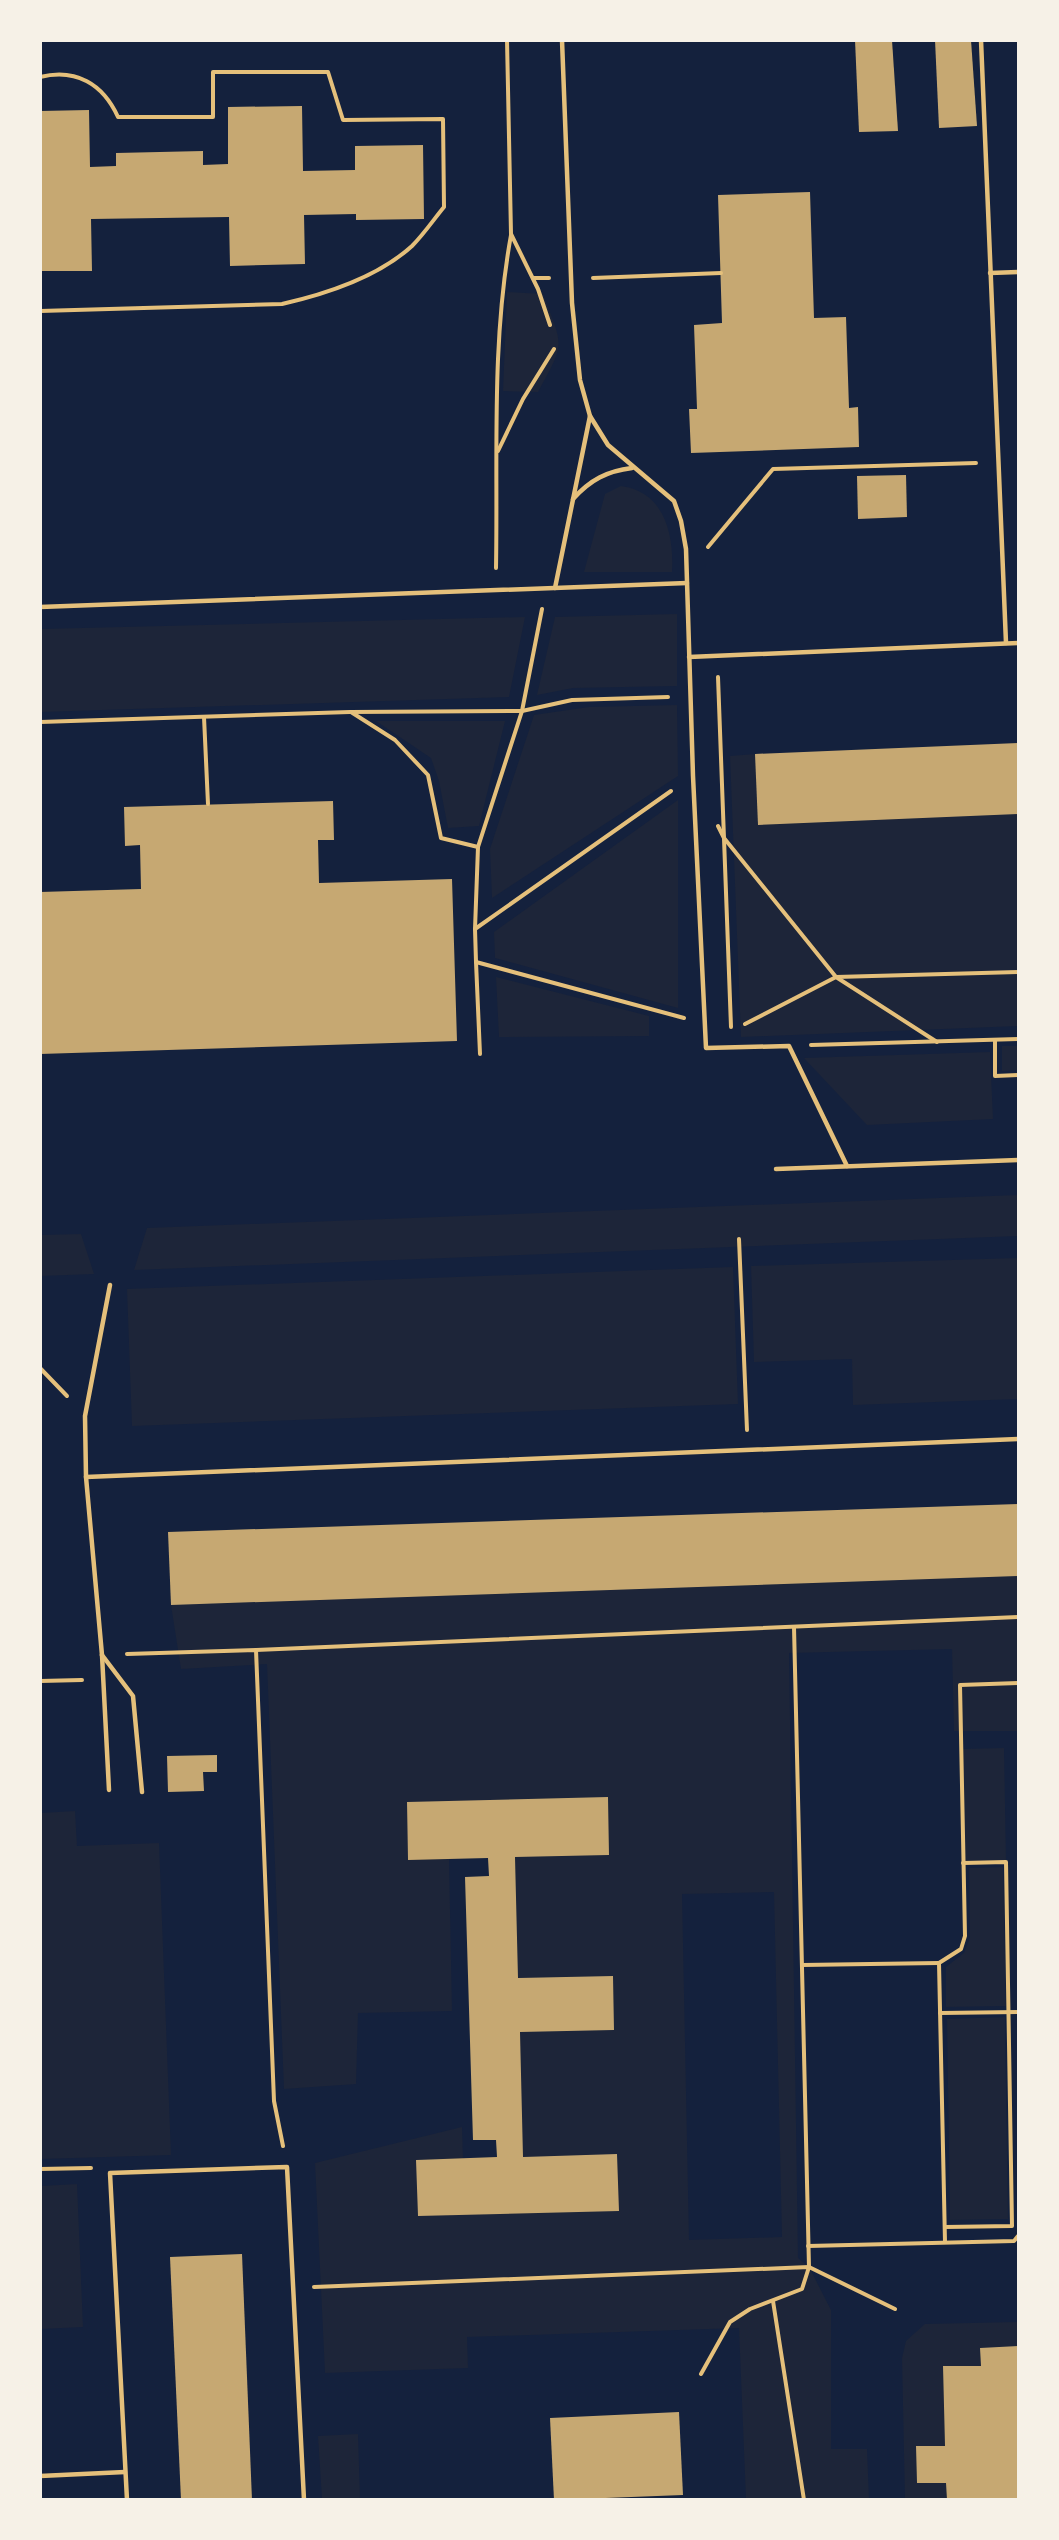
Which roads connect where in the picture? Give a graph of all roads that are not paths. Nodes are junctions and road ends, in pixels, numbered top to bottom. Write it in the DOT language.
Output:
graph roads {
  1 [pos="562,40"];
  2 [pos="981,40"];
  3 [pos="1018,272"];
  4 [pos="990,273"];
  5 [pos="590,416"];
  6 [pos="632,468"];
  7 [pos="571,501"];
  8 [pos="687,583"];
  9 [pos="555,588"];
  10 [pos="40,607"];
  11 [pos="1006,643"];
  12 [pos="1018,643"];
  13 [pos="689,657"];
  14 [pos="1018,1160"];
  15 [pos="847,1166"];
  16 [pos="776,1169"];
  17 [pos="111,1285"];
  18 [pos="1018,1439"];
  19 [pos="86,1477"];
  20 [pos="102,1655"];
  21 [pos="109,1790"];
  22 [pos="142,1792"];
  23 [pos="125,2472"];
  24 [pos="40,2476"];
  25 [pos="127,2499"];
  26 [pos="304,2499"];
  1 -- 5 [label="lane"];
  2 -- 4 [label="lane"];
  3 -- 4 [label="lane"];
  4 -- 11 [label="lane"];
  5 -- 6 [label="lane"];
  5 -- 7 [label="lane"];
  6 -- 7 [label="lane"];
  6 -- 8 [label="lane"];
  7 -- 9 [label="lane"];
  8 -- 9 [label="lane"];
  8 -- 13 [label="lane"];
  9 -- 10 [label="lane"];
  11 -- 12 [label="lane"];
  11 -- 13 [label="lane"];
  13 -- 15 [label="lane"];
  14 -- 15 [label="lane"];
  15 -- 16 [label="lane"];
  17 -- 19 [label="lane"];
  18 -- 19 [label="lane"];
  19 -- 20 [label="lane"];
  20 -- 21 [label="lane"];
  20 -- 22 [label="lane"];
  23 -- 24 [label="lane"];
  23 -- 25 [label="lane"];
  23 -- 26 [label="lane"];
}
